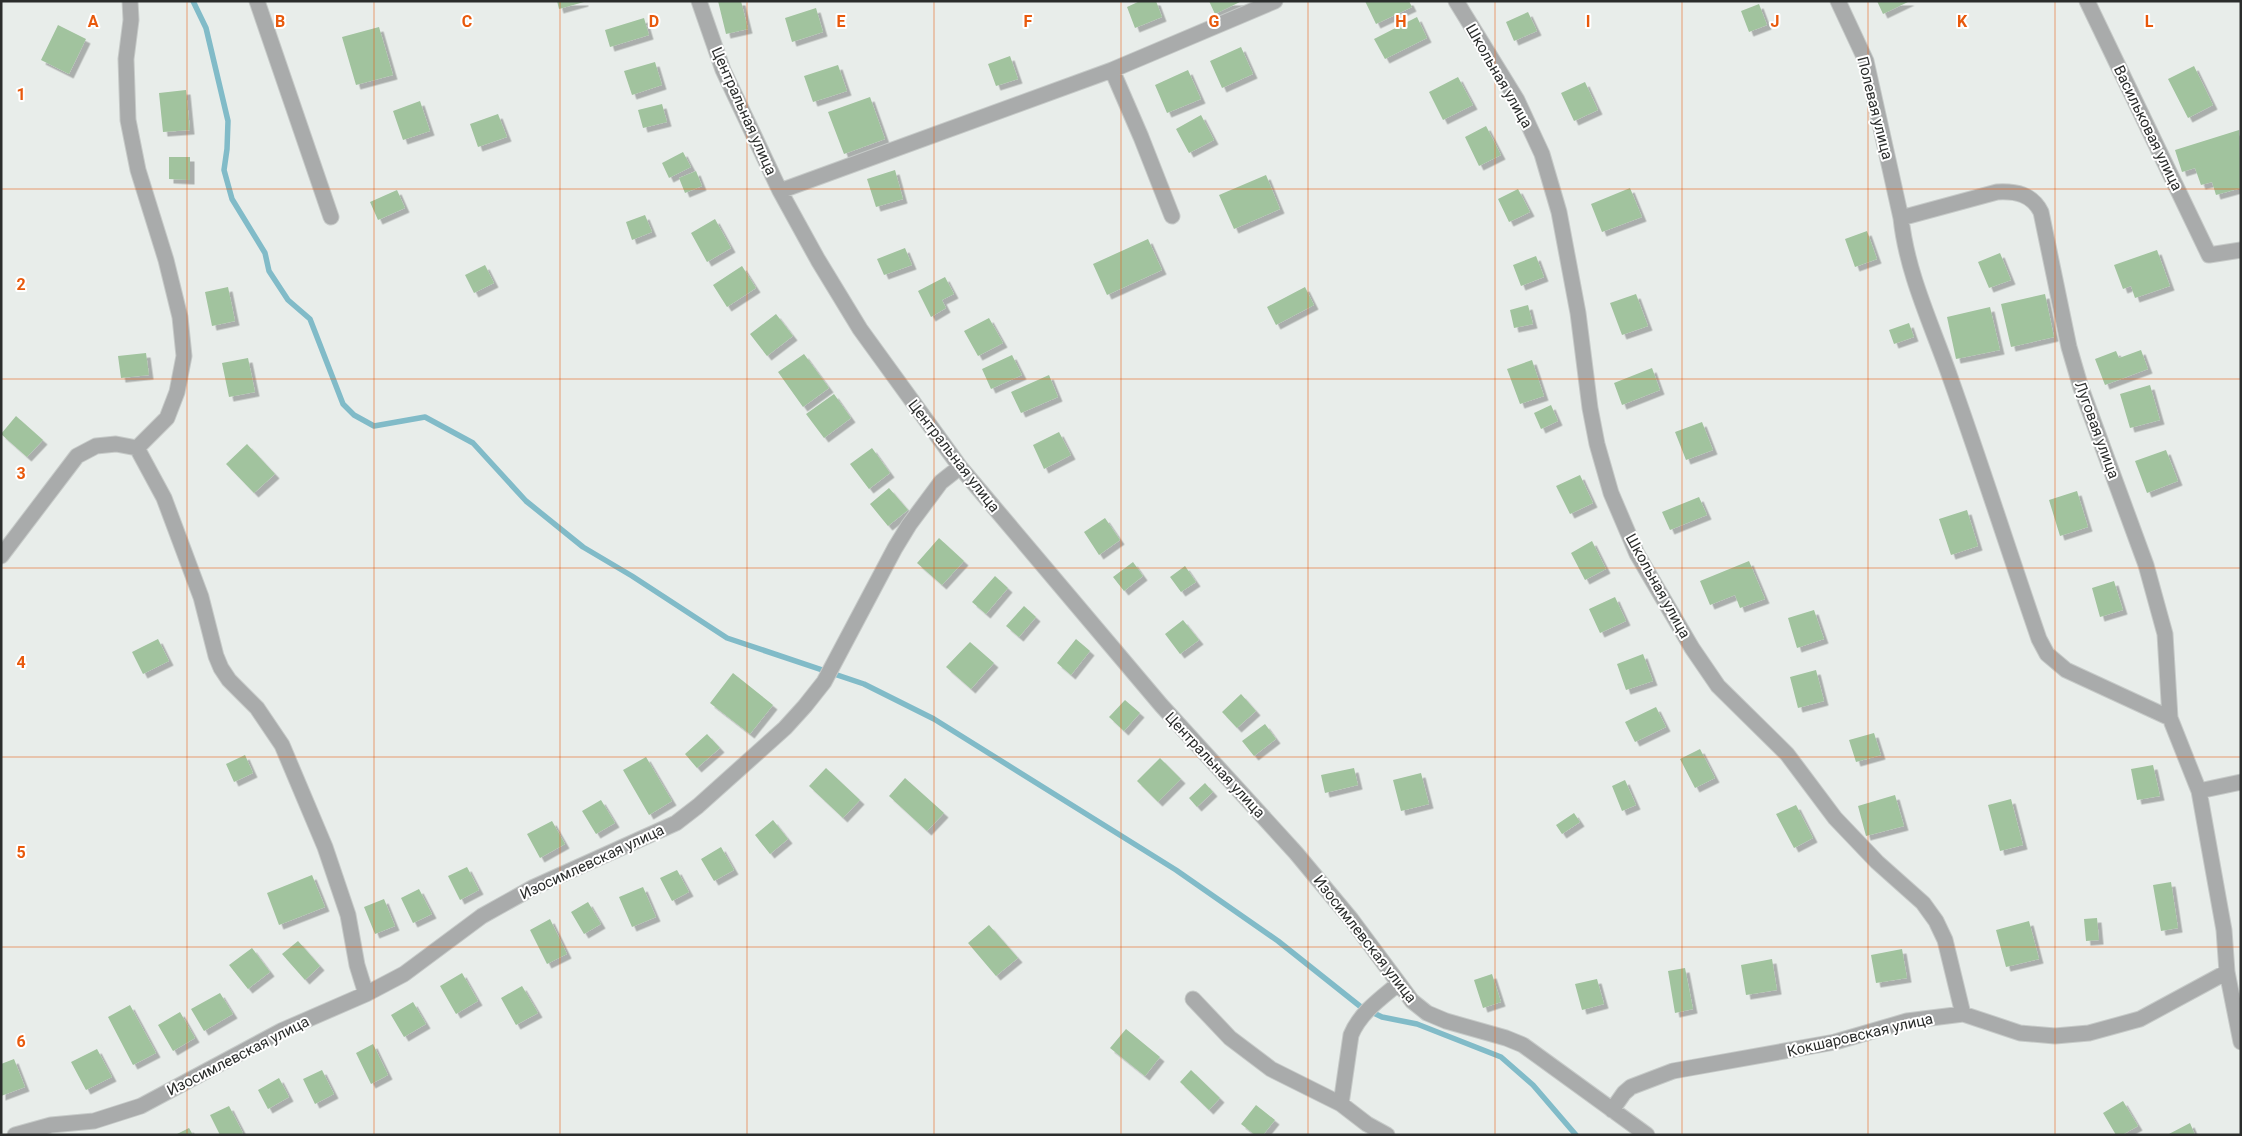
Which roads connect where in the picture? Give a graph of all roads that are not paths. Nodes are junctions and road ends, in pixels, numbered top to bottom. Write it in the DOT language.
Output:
graph roads {
  1 [pos="130,1"];
  2 [pos="257,1"];
  3 [pos="699,1"];
  4 [pos="1276,1"];
  5 [pos="1456,1"];
  6 [pos="1838,1"];
  7 [pos="2087,1"];
  8 [pos="1112,70"];
  9 [pos="780,191"];
  10 [pos="1172,216"];
  11 [pos="330,217"];
  12 [pos="1901,218"];
  13 [pos="2241,250"];
  14 [pos="136,448"];
  15 [pos="960,467"];
  16 [pos="1,556"];
  17 [pos="2170,718"];
  18 [pos="2241,782"];
  19 [pos="2200,791"];
  20 [pos="1296,853"];
  21 [pos="2227,972"];
  22 [pos="1398,984"];
  23 [pos="366,994"];
  24 [pos="1193,999"];
  25 [pos="1963,1014"];
  26 [pos="2241,1042"];
  27 [pos="1341,1104"];
  28 [pos="1612,1110"];
  29 [pos="16,1135"];
  30 [pos="1388,1135"];
  31 [pos="1647,1135"];
  1 -- 14 [label="street"];
  2 -- 11 [label="street"];
  3 -- 9 [label="street, Центральная улица"];
  4 -- 8 [label="street"];
  5 -- 25 [label="street, Школьная улица"];
  6 -- 12 [label="street, Полевая улица"];
  7 -- 13 [label="street, Васильковая улица"];
  8 -- 9 [label="street"];
  8 -- 10 [label="street"];
  9 -- 15 [label="street, Центральная улица"];
  12 -- 17 [label="street, Полевая улица"];
  12 -- 17 [label="street, Луговая улица"];
  14 -- 16 [label="street"];
  14 -- 23 [label="street"];
  15 -- 20 [label="street, Центральная улица"];
  15 -- 23 [label="street, Изосимлевская улица"];
  17 -- 19 [label="street, Луговая улица"];
  18 -- 19 [label="street"];
  19 -- 21 [label="street, Луговая улица"];
  20 -- 22 [label="street, Изосимлевская улица"];
  21 -- 25 [label="street, Кокшаровская улица"];
  21 -- 26 [label="street, Луговая улица"];
  22 -- 27 [label="street"];
  22 -- 28 [label="street, Изосимлевская улица"];
  23 -- 29 [label="street, Изосимлевская улица"];
  24 -- 27 [label="street"];
  25 -- 28 [label="street, Кокшаровская улица"];
  27 -- 30 [label="street"];
  28 -- 31 [label="street, Изосимлевская улица"];
}
